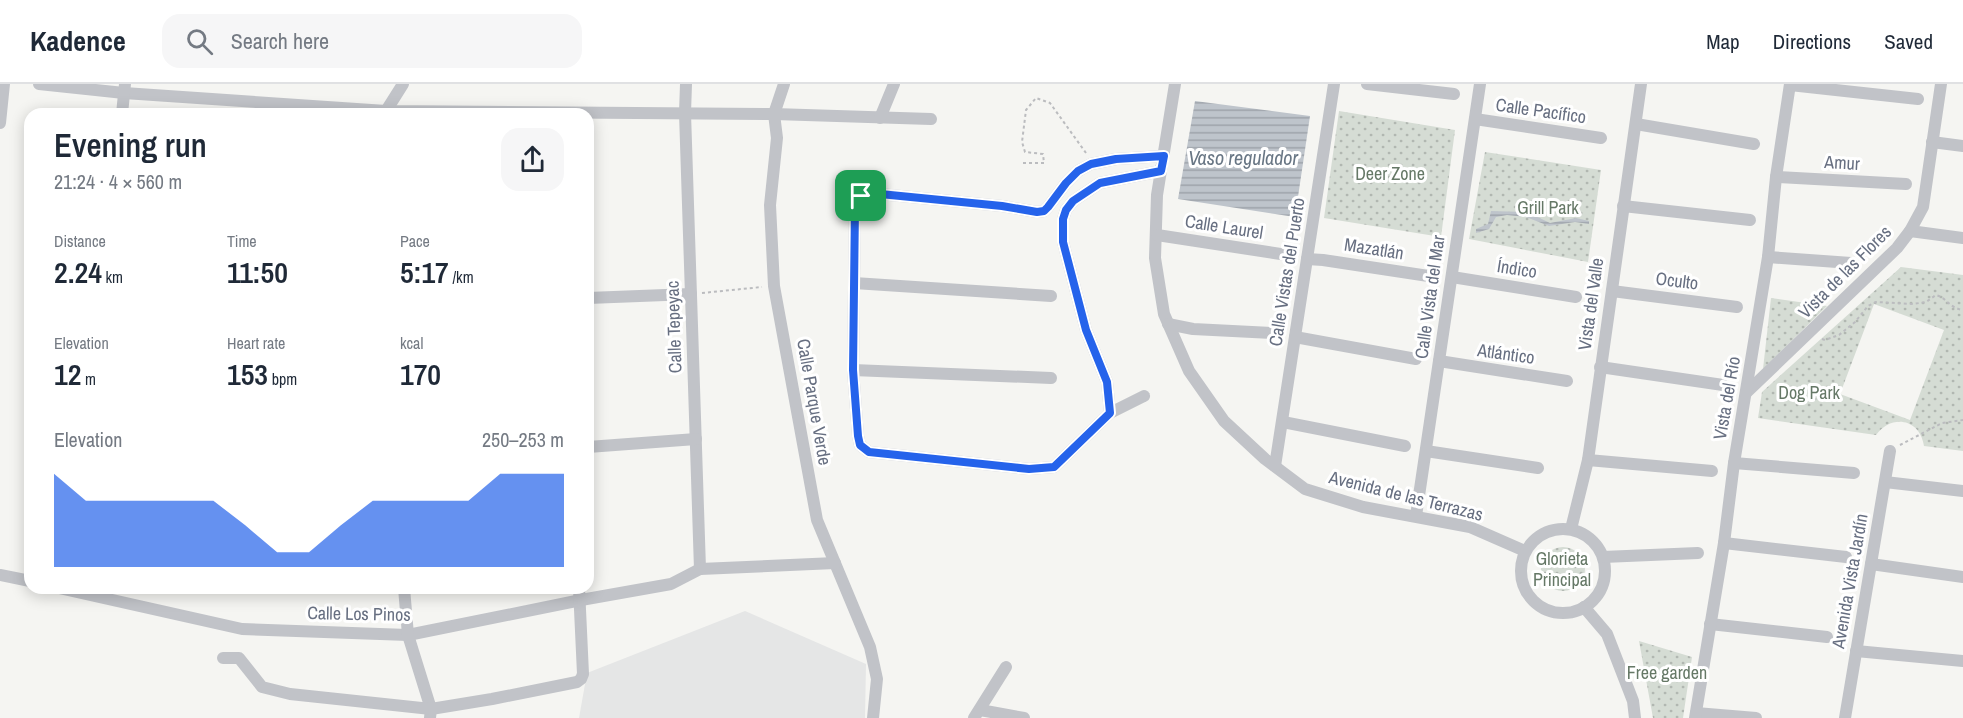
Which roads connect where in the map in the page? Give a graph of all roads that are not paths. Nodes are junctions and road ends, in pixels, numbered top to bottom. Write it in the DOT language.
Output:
graph roads {
  1 [pos="4,84"];
  2 [pos="39,84"];
  3 [pos="403,84"];
  4 [pos="686,84"];
  5 [pos="784,84"];
  6 [pos="894,84"];
  7 [pos="1175,84"];
  8 [pos="1334,84"];
  9 [pos="1367,84"];
  10 [pos="1480,84"];
  11 [pos="1641,84"];
  12 [pos="1790,84"];
  13 [pos="1941,84"];
  14 [pos="125,88"];
  15 [pos="1454,94"];
  16 [pos="1918,99"];
  17 [pos="123,108"];
  18 [pos="352,108"];
  19 [pos="388,108"];
  20 [pos="594,113"];
  21 [pos="685,113"];
  22 [pos="774,114"];
  23 [pos="880,118"];
  24 [pos="931,119"];
  25 [pos="1475,119"];
  26 [pos="0,123"];
  27 [pos="1636,124"];
  28 [pos="1601,138"];
  29 [pos="1932,142"];
  30 [pos="1754,144"];
  31 [pos="1963,146"];
  32 [pos="1164,156"];
  33 [pos="1161,171"];
  34 [pos="1776,177"];
  35 [pos="1906,184"];
  36 [pos="1623,206"];
  37 [pos="1750,220"];
  38 [pos="1910,231"];
  39 [pos="1157,235"];
  40 [pos="1963,238"];
  41 [pos="1287,255"];
  42 [pos="1768,257"];
  43 [pos="1307,259"];
  44 [pos="1851,263"];
  45 [pos="1435,277"];
  46 [pos="1452,277"];
  47 [pos="854,283"];
  48 [pos="1612,291"];
  49 [pos="691,294"];
  50 [pos="1051,296"];
  51 [pos="1576,297"];
  52 [pos="594,298"];
  53 [pos="1737,307"];
  54 [pos="1168,324"];
  55 [pos="1272,333"];
  56 [pos="1296,337"];
  57 [pos="1416,358"];
  58 [pos="1439,362"];
  59 [pos="1600,367"];
  60 [pos="853,370"];
  61 [pos="1051,378"];
  62 [pos="1567,381"];
  63 [pos="1723,385"];
  64 [pos="1746,393"];
  65 [pos="1144,396"];
  66 [pos="1110,413"];
  67 [pos="1283,422"];
  68 [pos="696,439"];
  69 [pos="1406,446"];
  70 [pos="594,447"];
  71 [pos="1426,451"];
  72 [pos="1890,451"];
  73 [pos="1587,460"];
  74 [pos="1734,464"];
  75 [pos="1275,466"];
  76 [pos="1538,468"];
  77 [pos="1712,471"];
  78 [pos="1854,473"];
  79 [pos="1885,482"];
  80 [pos="1963,491"];
  81 [pos="1416,516"];
  82 [pos="1571,529"];
  83 [pos="1724,543"];
  84 [pos="1525,551"];
  85 [pos="1698,553"];
  86 [pos="1603,557"];
  87 [pos="1846,557"];
  88 [pos="835,563"];
  89 [pos="1871,564"];
  90 [pos="700,569"];
  91 [pos="0,575"];
  92 [pos="1963,577"];
  93 [pos="24,580"];
  94 [pos="594,592"];
  95 [pos="86,594"];
  96 [pos="405,594"];
  97 [pos="580,594"];
  98 [pos="1584,607"];
  99 [pos="1710,624"];
  100 [pos="408,635"];
  101 [pos="1827,636"];
  102 [pos="1856,651"];
  103 [pos="223,658"];
  104 [pos="1963,661"];
  105 [pos="1006,667"];
  106 [pos="430,714"];
  107 [pos="977,714"];
  108 [pos="1696,716"];
  109 [pos="873,718"];
  110 [pos="1023,718"];
  111 [pos="1635,718"];
  112 [pos="1756,718"];
  113 [pos="1845,718"];
  1 -- 26 [label="street"];
  2 -- 14 [label="street"];
  3 -- 19 [label="street"];
  4 -- 21 [label="street, Calle Tepeyac"];
  5 -- 22 [label="street, Calle Parque Verde"];
  6 -- 23 [label="street"];
  7 -- 32 [label="street, Avenida de las Terrazas"];
  8 -- 43 [label="street, Calle Vistas del Puerto"];
  9 -- 15 [label="street"];
  10 -- 25 [label="street, Calle Vista del Mar"];
  11 -- 27 [label="street, Vista del Valle"];
  12 -- 16 [label="street"];
  12 -- 34 [label="street, Vista del Río"];
  13 -- 29 [label="street, Vista de las Flores"];
  14 -- 17 [label="street"];
  14 -- 18 [label="street"];
  20 -- 21 [label="street"];
  21 -- 22 [label="street"];
  21 -- 49 [label="street, Calle Tepeyac"];
  22 -- 23 [label="street"];
  22 -- 88 [label="street, Calle Parque Verde"];
  23 -- 24 [label="street"];
  25 -- 28 [label="street, Calle Pacífico"];
  25 -- 46 [label="street, Calle Vista del Mar"];
  27 -- 30 [label="street"];
  27 -- 36 [label="street, Vista del Valle"];
  29 -- 31 [label="street"];
  29 -- 38 [label="street, Vista de las Flores"];
  32 -- 33 [label="street, Avenida de las Terrazas"];
  32 -- 47 [label="street"];
  33 -- 39 [label="street, Avenida de las Terrazas"];
  33 -- 66 [label="street"];
  34 -- 35 [label="street, Amur"];
  34 -- 42 [label="street, Vista del Río"];
  36 -- 37 [label="street"];
  36 -- 48 [label="street, Vista del Valle"];
  38 -- 40 [label="street"];
  38 -- 64 [label="street, Vista de las Flores"];
  39 -- 41 [label="street, Calle Laurel"];
  39 -- 54 [label="street, Avenida de las Terrazas"];
  42 -- 44 [label="street"];
  42 -- 64 [label="street, Vista del Río"];
  43 -- 45 [label="street, Mazatlán"];
  43 -- 56 [label="street, Calle Vistas del Puerto"];
  46 -- 51 [label="street, Índico"];
  46 -- 58 [label="street, Calle Vista del Mar"];
  47 -- 50 [label="street"];
  47 -- 60 [label="street"];
  48 -- 53 [label="street, Oculto"];
  48 -- 59 [label="street, Vista del Valle"];
  49 -- 52 [label="street"];
  49 -- 68 [label="street, Calle Tepeyac"];
  54 -- 55 [label="street"];
  54 -- 75 [label="street, Avenida de las Terrazas"];
  56 -- 57 [label="street"];
  56 -- 67 [label="street, Calle Vistas del Puerto"];
  58 -- 62 [label="street, Atlántico"];
  58 -- 71 [label="street, Calle Vista del Mar"];
  59 -- 63 [label="street"];
  59 -- 73 [label="street, Vista del Valle"];
  60 -- 61 [label="street"];
  60 -- 66 [label="street"];
  64 -- 74 [label="street, Vista del Río"];
  65 -- 66 [label="street"];
  67 -- 69 [label="street"];
  67 -- 75 [label="street, Calle Vistas del Puerto"];
  68 -- 70 [label="street"];
  68 -- 90 [label="street, Calle Tepeyac"];
  71 -- 76 [label="street"];
  71 -- 81 [label="street, Calle Vista del Mar"];
  72 -- 79 [label="street, Avenida Vista Jardín"];
  73 -- 77 [label="street"];
  73 -- 82 [label="street, Vista del Valle"];
  74 -- 78 [label="street"];
  74 -- 83 [label="street, Vista del Río"];
  75 -- 81 [label="street, Avenida de las Terrazas"];
  79 -- 80 [label="street"];
  79 -- 89 [label="street, Avenida Vista Jardín"];
  81 -- 84 [label="street, Avenida de las Terrazas"];
  82 -- 84 [label="street"];
  82 -- 86 [label="street"];
  83 -- 87 [label="street"];
  83 -- 99 [label="street, Vista del Río"];
  84 -- 98 [label="street"];
  85 -- 86 [label="street"];
  86 -- 98 [label="street"];
  88 -- 90 [label="street, Calle Los Pinos"];
  88 -- 109 [label="street, Calle Parque Verde"];
  89 -- 92 [label="street"];
  89 -- 102 [label="street, Avenida Vista Jardín"];
  90 -- 94 [label="street, Calle Los Pinos"];
  91 -- 93 [label="street"];
  95 -- 100 [label="street, Calle Los Pinos"];
  96 -- 100 [label="street"];
  97 -- 100 [label="street, Calle Los Pinos"];
  97 -- 106 [label="street"];
  98 -- 111 [label="street"];
  99 -- 101 [label="street"];
  99 -- 108 [label="street, Vista del Río"];
  100 -- 106 [label="street"];
  102 -- 104 [label="street"];
  102 -- 113 [label="street, Avenida Vista Jardín"];
  103 -- 106 [label="street"];
  105 -- 107 [label="street"];
  107 -- 110 [label="street"];
  108 -- 112 [label="street"];
}
